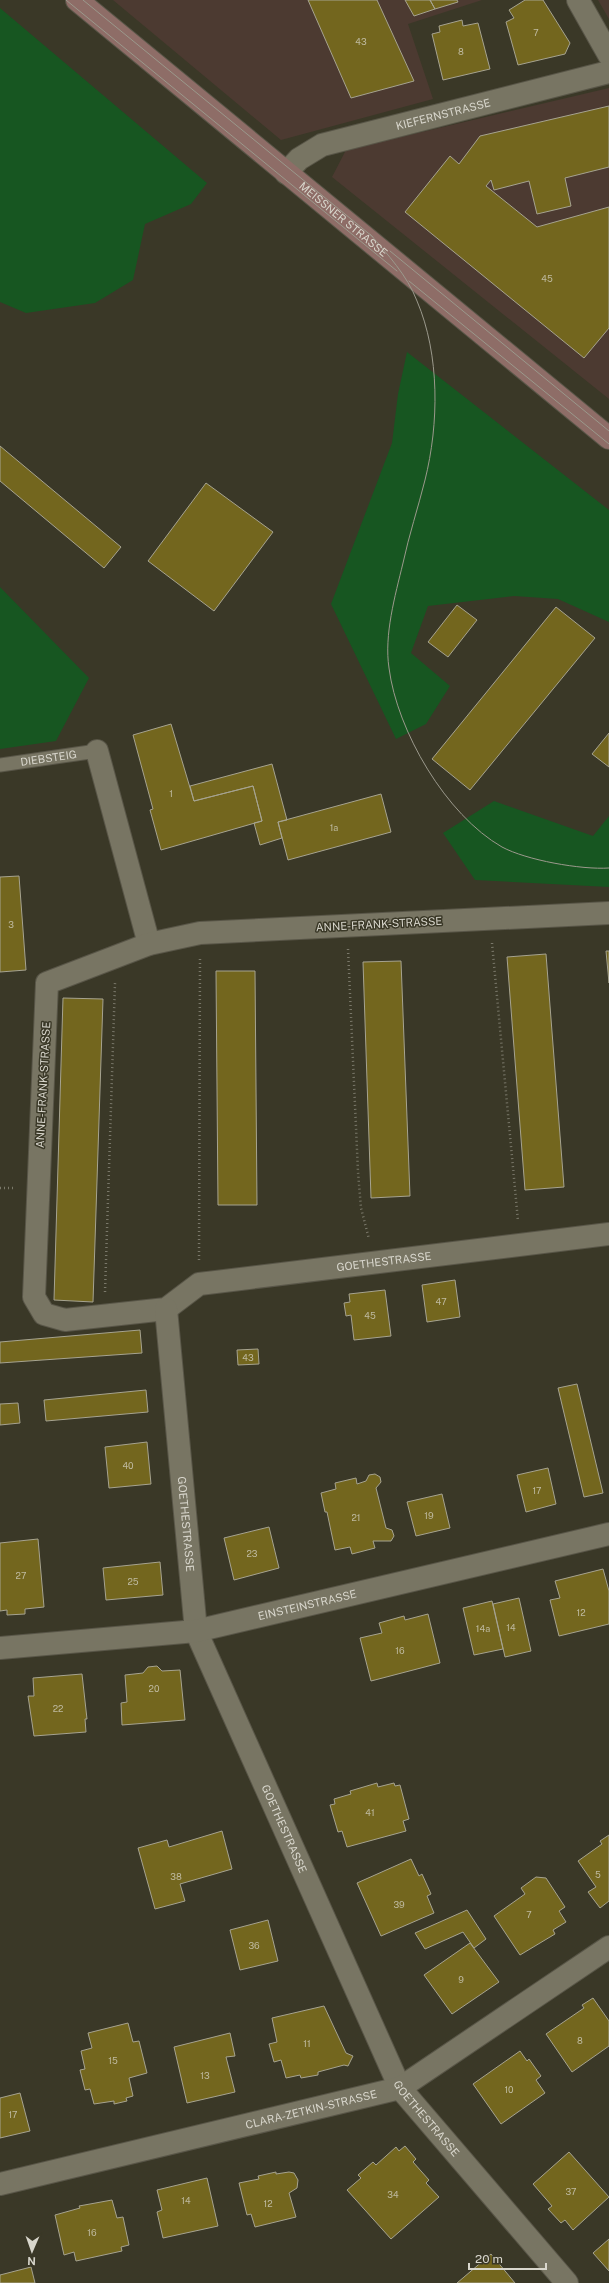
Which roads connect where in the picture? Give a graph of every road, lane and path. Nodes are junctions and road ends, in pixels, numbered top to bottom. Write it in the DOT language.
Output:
graph roads {
  1 [pos="77,0"];
  2 [pos="578,0"];
  3 [pos="609,55"];
  4 [pos="609,72"];
  5 [pos="286,173"];
  6 [pos="609,438"];
  7 [pos="97,751"];
  8 [pos="0,765"];
  9 [pos="609,913"];
  10 [pos="490,919"];
  11 [pos="347,926"];
  12 [pos="200,933"];
  13 [pos="150,944"];
  14 [pos="116,956"];
  15 [pos="609,1234"];
  16 [pos="520,1245"];
  17 [pos="375,1263"];
  18 [pos="199,1284"];
  19 [pos="166,1309"];
  20 [pos="104,1316"];
  21 [pos="609,1534"];
  22 [pos="196,1631"];
  23 [pos="0,1648"];
  24 [pos="609,1947"];
  25 [pos="400,2088"];
  26 [pos="0,2184"];
  27 [pos="567,2283"];
  1 -- 5 [label="main road, MEISSNER STRASSE"];
  2 -- 3 [label="street"];
  4 -- 5 [label="street, KIEFERNSTRASSE"];
  5 -- 6 [label="main road, MEISSNER STRASSE"];
  7 -- 8 [label="lane, DIEBSTEIG"];
  7 -- 13 [label="street"];
  9 -- 10 [label="street, ANNE-FRANK-STRASSE"];
  10 -- 11 [label="street, ANNE-FRANK-STRASSE"];
  10 -- 16 [label="path"];
  11 -- 12 [label="street, ANNE-FRANK-STRASSE"];
  11 -- 17 [label="path"];
  12 -- 13 [label="street, ANNE-FRANK-STRASSE"];
  12 -- 18 [label="path"];
  13 -- 14 [label="street, ANNE-FRANK-STRASSE"];
  14 -- 20 [label="path"];
  14 -- 20 [label="street, ANNE-FRANK-STRASSE"];
  15 -- 16 [label="street, GOETHESTRASSE"];
  16 -- 17 [label="street, GOETHESTRASSE"];
  17 -- 18 [label="street, GOETHESTRASSE"];
  18 -- 19 [label="street"];
  19 -- 20 [label="street"];
  19 -- 22 [label="street, GOETHESTRASSE"];
  21 -- 22 [label="street, EINSTEINSTRASSE"];
  22 -- 23 [label="street, EINSTEINSTRASSE"];
  22 -- 25 [label="street, GOETHESTRASSE"];
  24 -- 25 [label="street, CLARA-ZETKIN-STRASSE"];
  25 -- 26 [label="street, CLARA-ZETKIN-STRASSE"];
  25 -- 27 [label="street, GOETHESTRASSE"];
}
